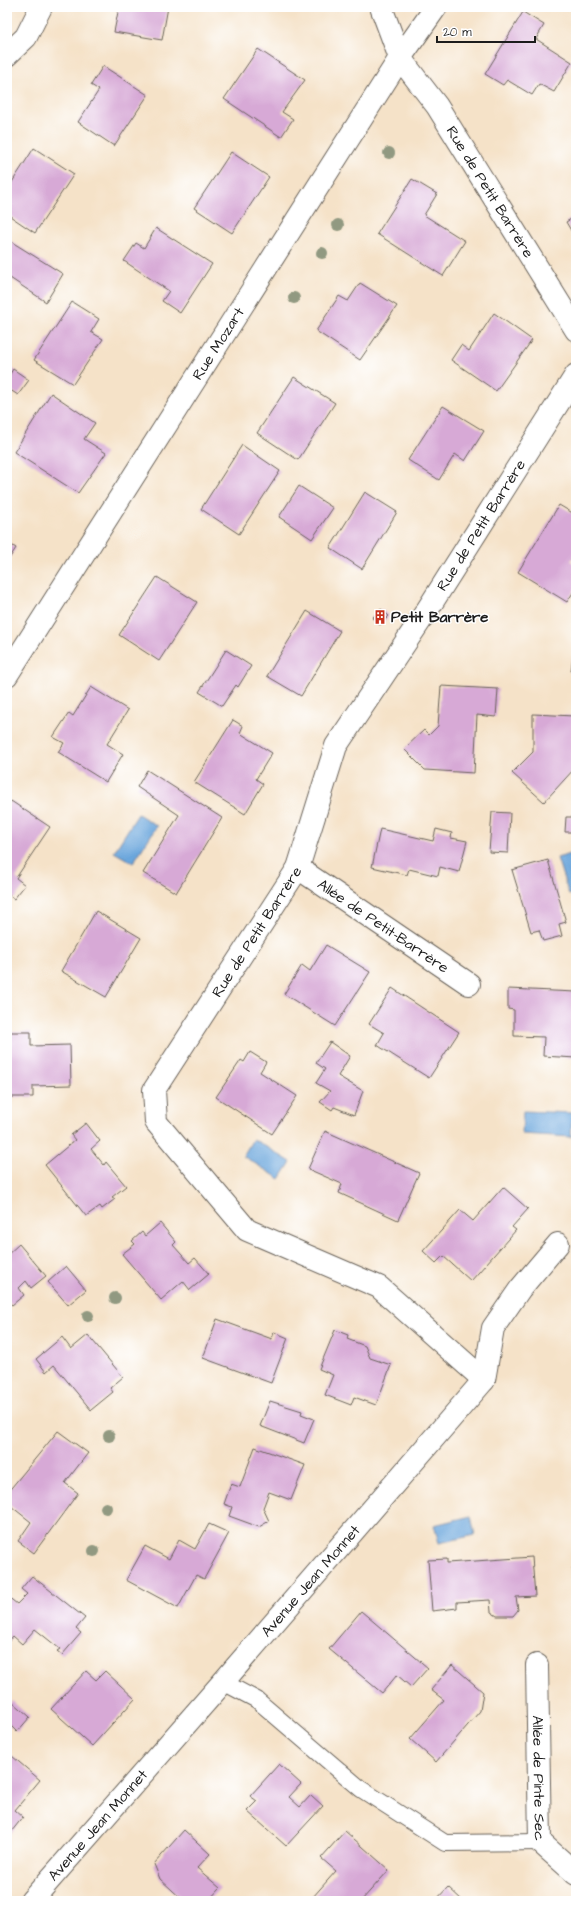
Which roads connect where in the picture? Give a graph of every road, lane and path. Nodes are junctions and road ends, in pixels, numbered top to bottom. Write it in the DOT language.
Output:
graph roads {
  1 [pos="42,7"];
  2 [pos="380,7"];
  3 [pos="436,7"];
  4 [pos="7,55"];
  5 [pos="400,58"];
  6 [pos="576,330"];
  7 [pos="576,375"];
  8 [pos="7,675"];
  9 [pos="298,868"];
  10 [pos="469,984"];
  11 [pos="558,1244"];
  12 [pos="484,1380"];
  13 [pos="538,1665"];
  14 [pos="223,1682"];
  15 [pos="540,1842"];
  16 [pos="576,1874"];
  17 [pos="31,1901"];
  1 -- 4 [label="street"];
  2 -- 5 [label="street"];
  3 -- 5 [label="street, Rue Mozart"];
  5 -- 6 [label="street, Rue de Petit Barrère"];
  5 -- 8 [label="street, Rue Mozart"];
  7 -- 9 [label="street, Rue de Petit Barrère"];
  9 -- 10 [label="street, Allée de Petit-Barrère"];
  9 -- 12 [label="street, Rue de Petit Barrère"];
  11 -- 12 [label="street"];
  12 -- 14 [label="street, Avenue Jean Monnet"];
  13 -- 15 [label="street, Allée de Pinte Sec"];
  14 -- 15 [label="lane"];
  14 -- 17 [label="street, Avenue Jean Monnet"];
  15 -- 16 [label="street, Allée de Pinte Sec"];
}
